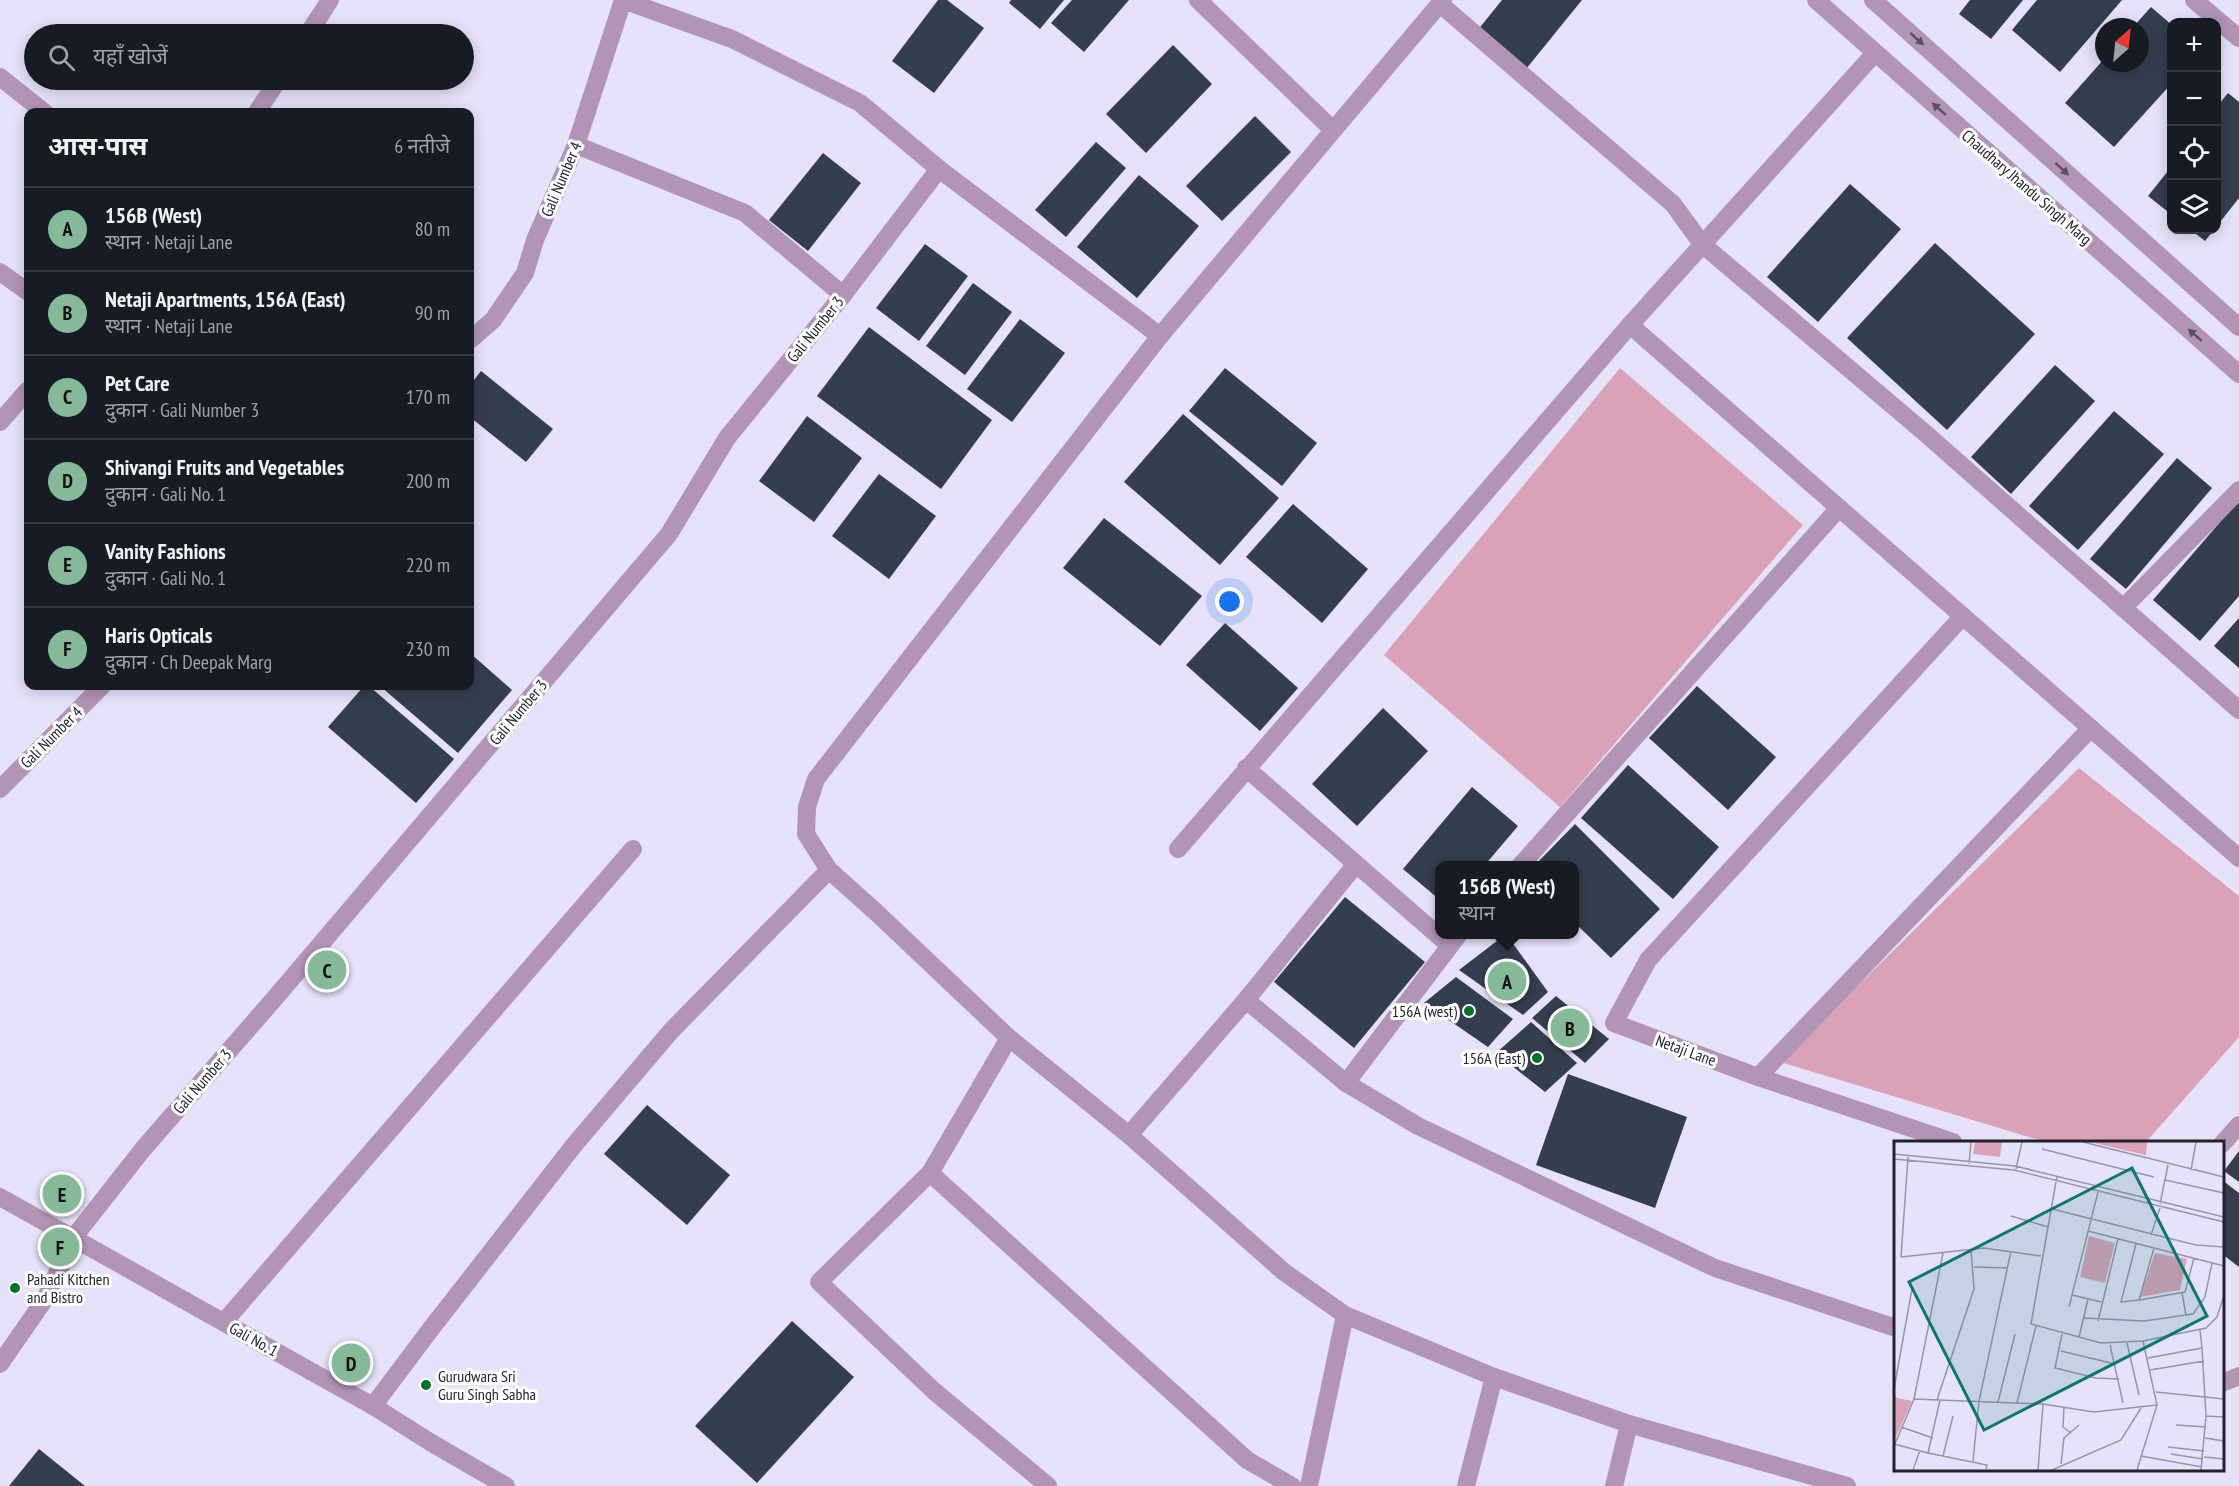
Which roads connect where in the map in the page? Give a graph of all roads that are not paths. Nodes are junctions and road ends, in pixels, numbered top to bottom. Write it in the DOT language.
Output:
graph roads {
  1 [pos="330,0"];
  2 [pos="623,0"];
  3 [pos="1198,0"];
  4 [pos="1816,0"];
  5 [pos="1873,0"];
  6 [pos="2194,0"];
  7 [pos="1441,2"];
  8 [pos="314,24"];
  9 [pos="2239,38"];
  10 [pos="1875,53"];
  11 [pos="0,77"];
  12 [pos="271,90"];
  13 [pos="39,108"];
  14 [pos="260,108"];
  15 [pos="1333,130"];
  16 [pos="576,145"];
  17 [pos="939,169"];
  18 [pos="1702,243"];
  19 [pos="0,272"];
  20 [pos="24,289"];
  21 [pos="843,295"];
  22 [pos="1630,325"];
  23 [pos="2239,327"];
  24 [pos="1160,336"];
  25 [pos="474,337"];
  26 [pos="2239,374"];
  27 [pos="24,395"];
  28 [pos="0,422"];
  29 [pos="2239,490"];
  30 [pos="1839,508"];
  31 [pos="2123,608"];
  32 [pos="1963,616"];
  33 [pos="98,690"];
  34 [pos="2239,710"];
  35 [pos="2091,728"];
  36 [pos="1246,768"];
  37 [pos="0,789"];
  38 [pos="633,849"];
  39 [pos="1178,849"];
  40 [pos="2239,858"];
  41 [pos="1524,861"];
  42 [pos="1356,864"];
  43 [pos="829,870"];
  44 [pos="1435,925"];
  45 [pos="1454,940"];
  46 [pos="1246,1000"];
  47 [pos="1009,1038"];
  48 [pos="1758,1077"];
  49 [pos="1346,1083"];
  50 [pos="2239,1125"];
  51 [pos="1129,1135"];
  52 [pos="1947,1141"];
  53 [pos="2224,1143"];
  54 [pos="930,1173"];
  55 [pos="0,1197"];
  56 [pos="74,1237"];
  57 [pos="1345,1315"];
  58 [pos="224,1322"];
  59 [pos="1894,1327"];
  60 [pos="0,1364"];
  61 [pos="2239,1376"];
  62 [pos="1494,1377"];
  63 [pos="2224,1383"];
  64 [pos="373,1406"];
  65 [pos="1629,1424"];
  66 [pos="506,1486"];
  67 [pos="1048,1486"];
  68 [pos="1292,1486"];
  69 [pos="1309,1486"];
  70 [pos="1466,1486"];
  71 [pos="1614,1486"];
  72 [pos="1847,1486"];
  1 -- 8 [label="street"];
  2 -- 16 [label="street, Gali Number 4"];
  2 -- 17 [label="street"];
  3 -- 15 [label="street"];
  4 -- 10 [label="street, Chaudhary Jhandu Singh Marg"];
  5 -- 23 [label="street, one-way"];
  6 -- 9 [label="street"];
  7 -- 15 [label="street"];
  7 -- 18 [label="street"];
  10 -- 18 [label="street"];
  26 -- 10 [label="street, Chaudhary Jhandu Singh Marg, one-way"];
  11 -- 13 [label="street"];
  12 -- 14 [label="street"];
  15 -- 24 [label="street"];
  16 -- 21 [label="street"];
  16 -- 25 [label="street, Gali Number 4"];
  17 -- 21 [label="street, Gali Number 3"];
  17 -- 24 [label="street"];
  18 -- 22 [label="street"];
  18 -- 31 [label="street"];
  19 -- 20 [label="street"];
  21 -- 56 [label="street, Gali Number 3"];
  22 -- 30 [label="street"];
  22 -- 36 [label="street"];
  24 -- 43 [label="street"];
  27 -- 28 [label="street"];
  29 -- 31 [label="street"];
  30 -- 32 [label="street"];
  30 -- 41 [label="street"];
  31 -- 34 [label="street"];
  32 -- 35 [label="street"];
  32 -- 48 [label="street, Netaji Lane"];
  33 -- 37 [label="street, Gali Number 4"];
  35 -- 40 [label="street"];
  35 -- 48 [label="street"];
  36 -- 39 [label="street"];
  36 -- 42 [label="street"];
  38 -- 58 [label="street"];
  42 -- 44 [label="street"];
  42 -- 46 [label="street"];
  43 -- 47 [label="street"];
  43 -- 64 [label="street"];
  45 -- 49 [label="street"];
  46 -- 49 [label="street"];
  46 -- 51 [label="street"];
  47 -- 51 [label="street"];
  47 -- 54 [label="street"];
  48 -- 52 [label="street, Netaji Lane"];
  49 -- 59 [label="street"];
  50 -- 53 [label="street"];
  51 -- 57 [label="street"];
  54 -- 67 [label="street"];
  54 -- 68 [label="street"];
  55 -- 56 [label="street, Gali No. 1"];
  56 -- 58 [label="street, Gali No. 1"];
  56 -- 60 [label="street, Gali Number 3"];
  57 -- 62 [label="street"];
  57 -- 69 [label="street"];
  58 -- 64 [label="street, Gali No. 1"];
  61 -- 63 [label="street"];
  62 -- 65 [label="street"];
  62 -- 70 [label="street"];
  64 -- 66 [label="street, Gali No. 1"];
  65 -- 71 [label="street"];
  65 -- 72 [label="street"];
}
